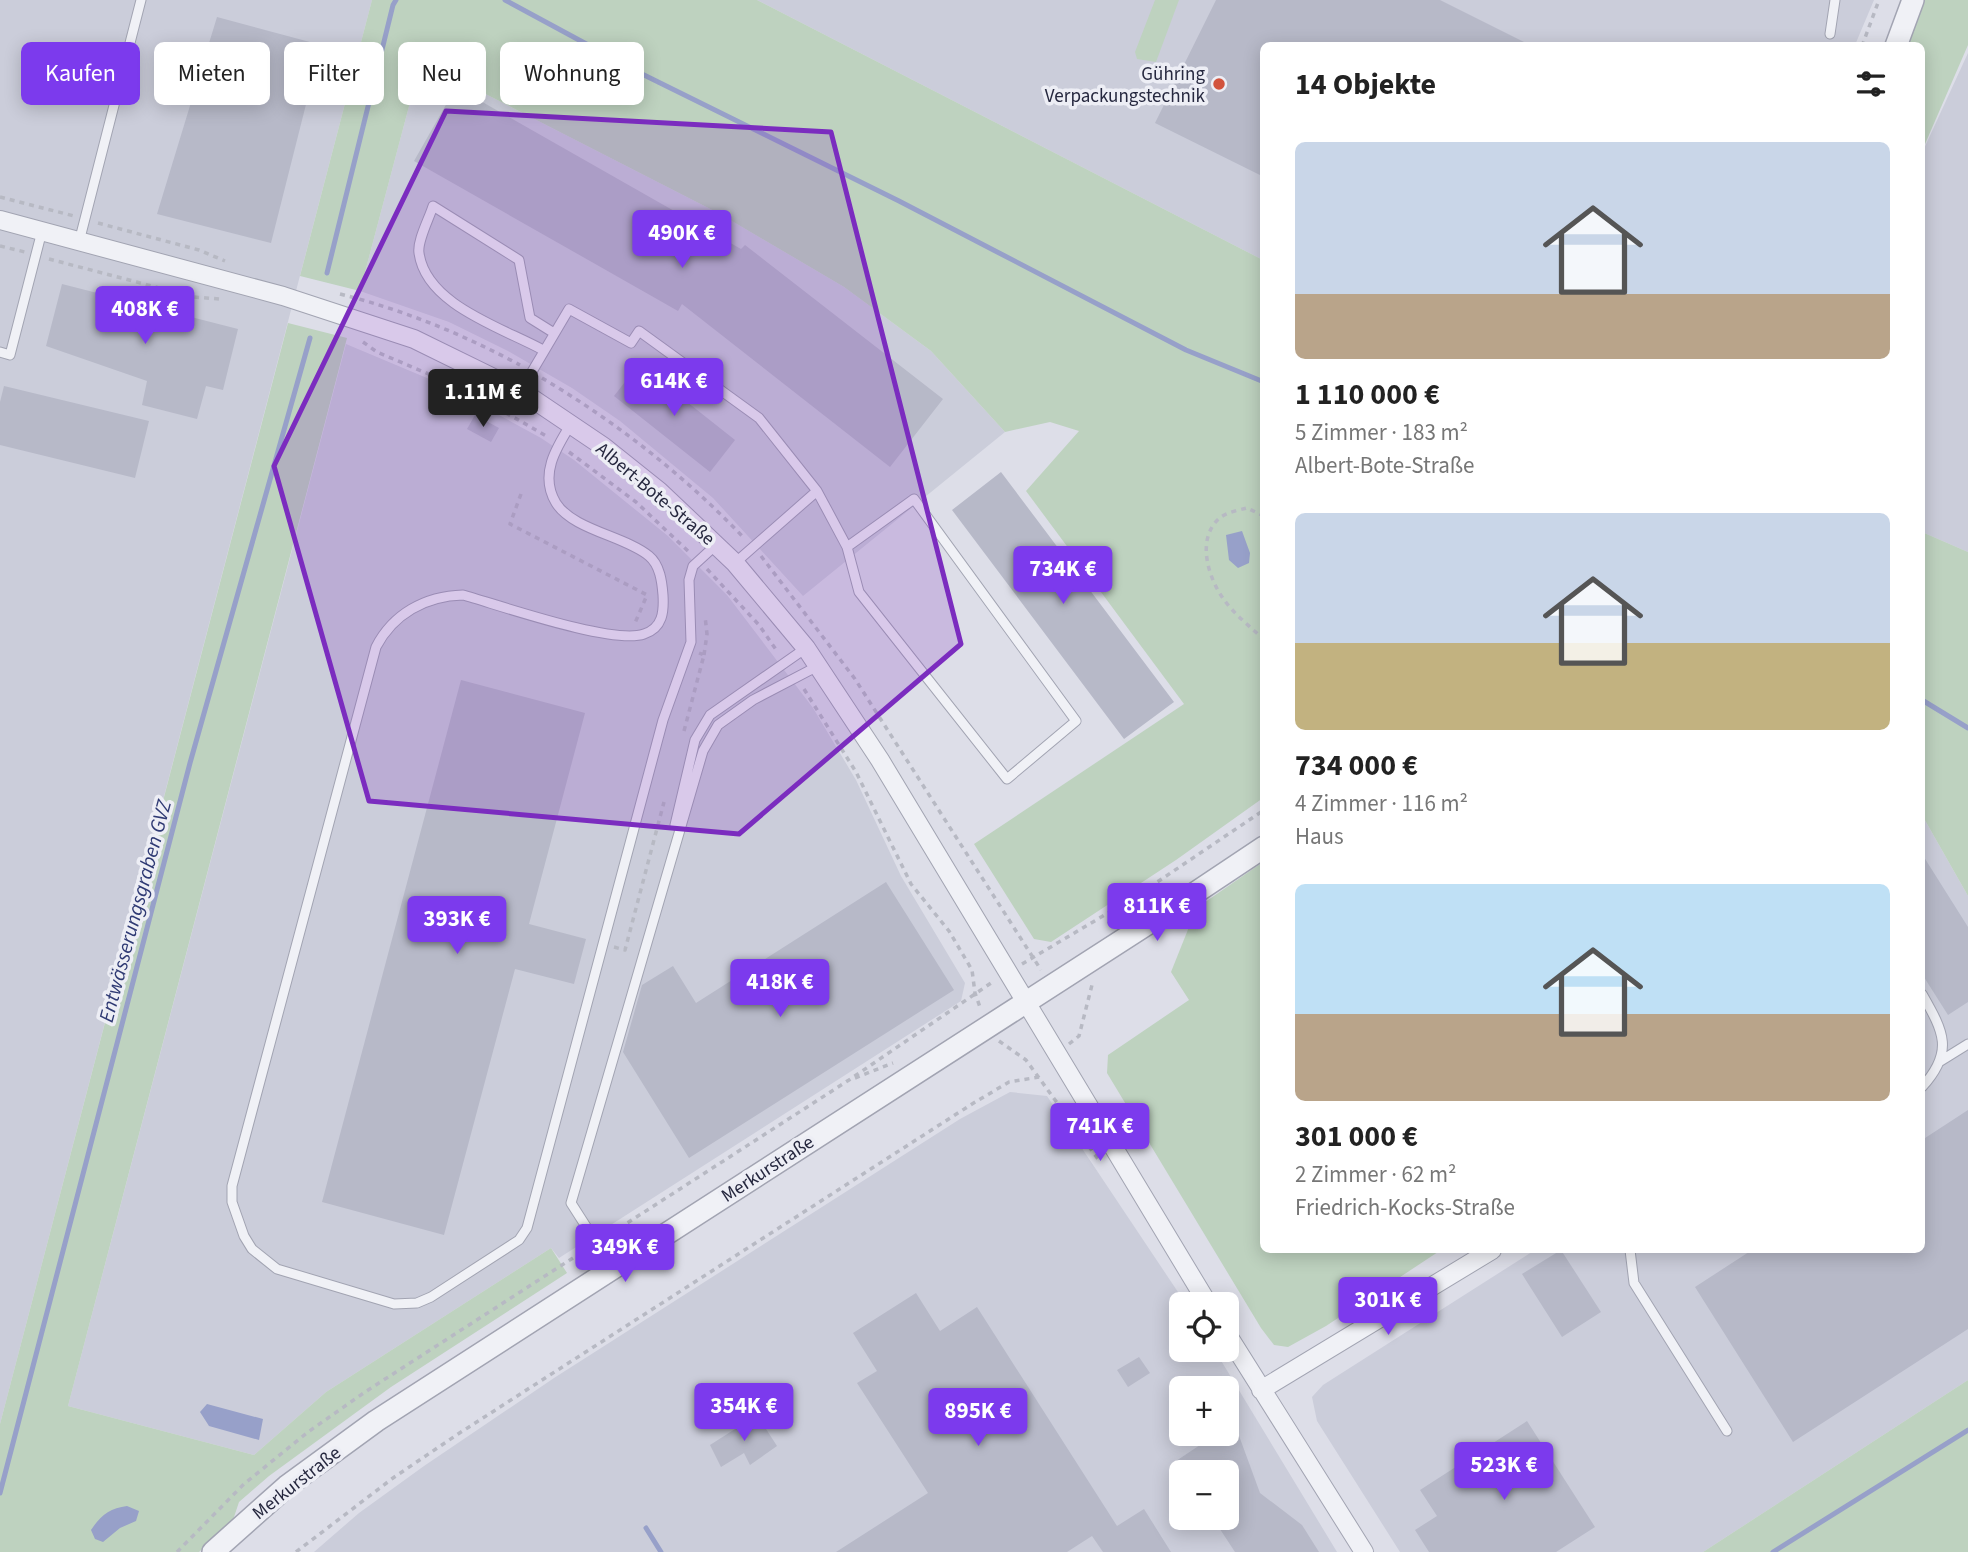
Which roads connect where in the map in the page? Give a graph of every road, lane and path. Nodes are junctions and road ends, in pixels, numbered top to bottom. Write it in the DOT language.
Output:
graph roads {
  1 [pos="141,0"];
  2 [pos="1835,0"];
  3 [pos="1879,0"];
  4 [pos="1913,0"];
  5 [pos="1830,34"];
  6 [pos="1863,42"];
  7 [pos="1897,42"];
  8 [pos="0,197"];
  9 [pos="84,219"];
  10 [pos="0,220"];
  11 [pos="42,231"];
  12 [pos="79,242"];
  13 [pos="0,246"];
  14 [pos="35,255"];
  15 [pos="227,262"];
  16 [pos="334,292"];
  17 [pos="221,299"];
  18 [pos="554,333"];
  19 [pos="356,337"];
  20 [pos="543,350"];
  21 [pos="0,352"];
  22 [pos="530,371"];
  23 [pos="520,391"];
  24 [pos="572,424"];
  25 [pos="559,444"];
  26 [pos="817,491"];
  27 [pos="521,494"];
  28 [pos="1260,514"];
  29 [pos="717,544"];
  30 [pos="847,547"];
  31 [pos="754,548"];
  32 [pos="699,561"];
  33 [pos="735,563"];
  34 [pos="651,630"];
  35 [pos="1260,636"];
  36 [pos="689,648"];
  37 [pos="806,648"];
  38 [pos="785,662"];
  39 [pos="818,666"];
  40 [pos="796,678"];
  41 [pos="682,736"];
  42 [pos="668,789"];
  43 [pos="1260,813"];
  44 [pos="1260,849"];
  45 [pos="1140,894"];
  46 [pos="658,902"];
  47 [pos="603,944"];
  48 [pos="1094,980"];
  49 [pos="1052,986"];
  50 [pos="1925,999"];
  51 [pos="1026,1003"];
  52 [pos="990,1026"];
  53 [pos="1968,1044"];
  54 [pos="1055,1053"];
  55 [pos="1939,1062"];
  56 [pos="1039,1077"];
  57 [pos="849,1080"];
  58 [pos="1925,1083"];
  59 [pos="1105,1170"];
  60 [pos="587,1228"];
  61 [pos="1487,1253"];
  62 [pos="1630,1253"];
  63 [pos="1201,1292"];
  64 [pos="1239,1354"];
  65 [pos="1261,1390"];
  66 [pos="1727,1431"];
  67 [pos="177,1552"];
  68 [pos="213,1552"];
  69 [pos="296,1552"];
  70 [pos="1364,1552"];
  1 -- 9 [label="lane"];
  2 -- 5 [label="lane"];
  3 -- 6 [label="path"];
  4 -- 7 [label="street"];
  8 -- 9 [label="path"];
  9 -- 12 [label="lane"];
  9 -- 15 [label="path"];
  10 -- 11 [label="street, Albert-Bote-Straße"];
  11 -- 12 [label="street, Albert-Bote-Straße"];
  11 -- 14 [label="lane"];
  12 -- 23 [label="street, Albert-Bote-Straße"];
  13 -- 14 [label="path"];
  14 -- 17 [label="path"];
  14 -- 21 [label="lane"];
  16 -- 22 [label="path"];
  18 -- 20 [label="lane"];
  18 -- 20 [label="lane"];
  18 -- 26 [label="lane"];
  19 -- 25 [label="path"];
  20 -- 22 [label="lane"];
  22 -- 23 [label="lane"];
  22 -- 31 [label="path"];
  23 -- 24 [label="street, Albert-Bote-Straße"];
  24 -- 25 [label="lane"];
  24 -- 29 [label="street, Albert-Bote-Straße"];
  25 -- 32 [label="path"];
  25 -- 34 [label="lane"];
  26 -- 30 [label="lane"];
  26 -- 31 [label="lane"];
  27 -- 34 [label="path"];
  28 -- 35 [label="path"];
  29 -- 32 [label="lane"];
  29 -- 33 [label="street, Albert-Bote-Straße"];
  30 -- 30 [label="lane"];
  31 -- 33 [label="lane"];
  31 -- 49 [label="path"];
  32 -- 36 [label="lane"];
  32 -- 38 [label="path"];
  33 -- 37 [label="street, Albert-Bote-Straße"];
  34 -- 47 [label="lane"];
  36 -- 41 [label="path"];
  36 -- 47 [label="lane"];
  37 -- 38 [label="lane"];
  37 -- 39 [label="street, Albert-Bote-Straße"];
  38 -- 46 [label="lane"];
  39 -- 40 [label="lane"];
  39 -- 51 [label="street, Albert-Bote-Straße"];
  40 -- 46 [label="lane"];
  40 -- 52 [label="path"];
  42 -- 47 [label="path"];
  43 -- 45 [label="path"];
  44 -- 49 [label="street, Merkurstraße"];
  46 -- 60 [label="lane"];
  48 -- 54 [label="path"];
  49 -- 51 [label="street, Merkurstraße"];
  50 -- 55 [label="lane"];
  51 -- 52 [label="street, Merkurstraße"];
  51 -- 54 [label="street, Albert-Bote-Straße"];
  52 -- 56 [label="path"];
  52 -- 68 [label="street, Merkurstraße"];
  53 -- 55 [label="lane"];
  54 -- 63 [label="street, Albert-Bote-Straße"];
  55 -- 58 [label="lane"];
  56 -- 59 [label="path"];
  56 -- 69 [label="path"];
  57 -- 67 [label="path"];
  61 -- 65 [label="street"];
  62 -- 66 [label="lane"];
  64 -- 65 [label="street"];
  65 -- 70 [label="street"];
}
